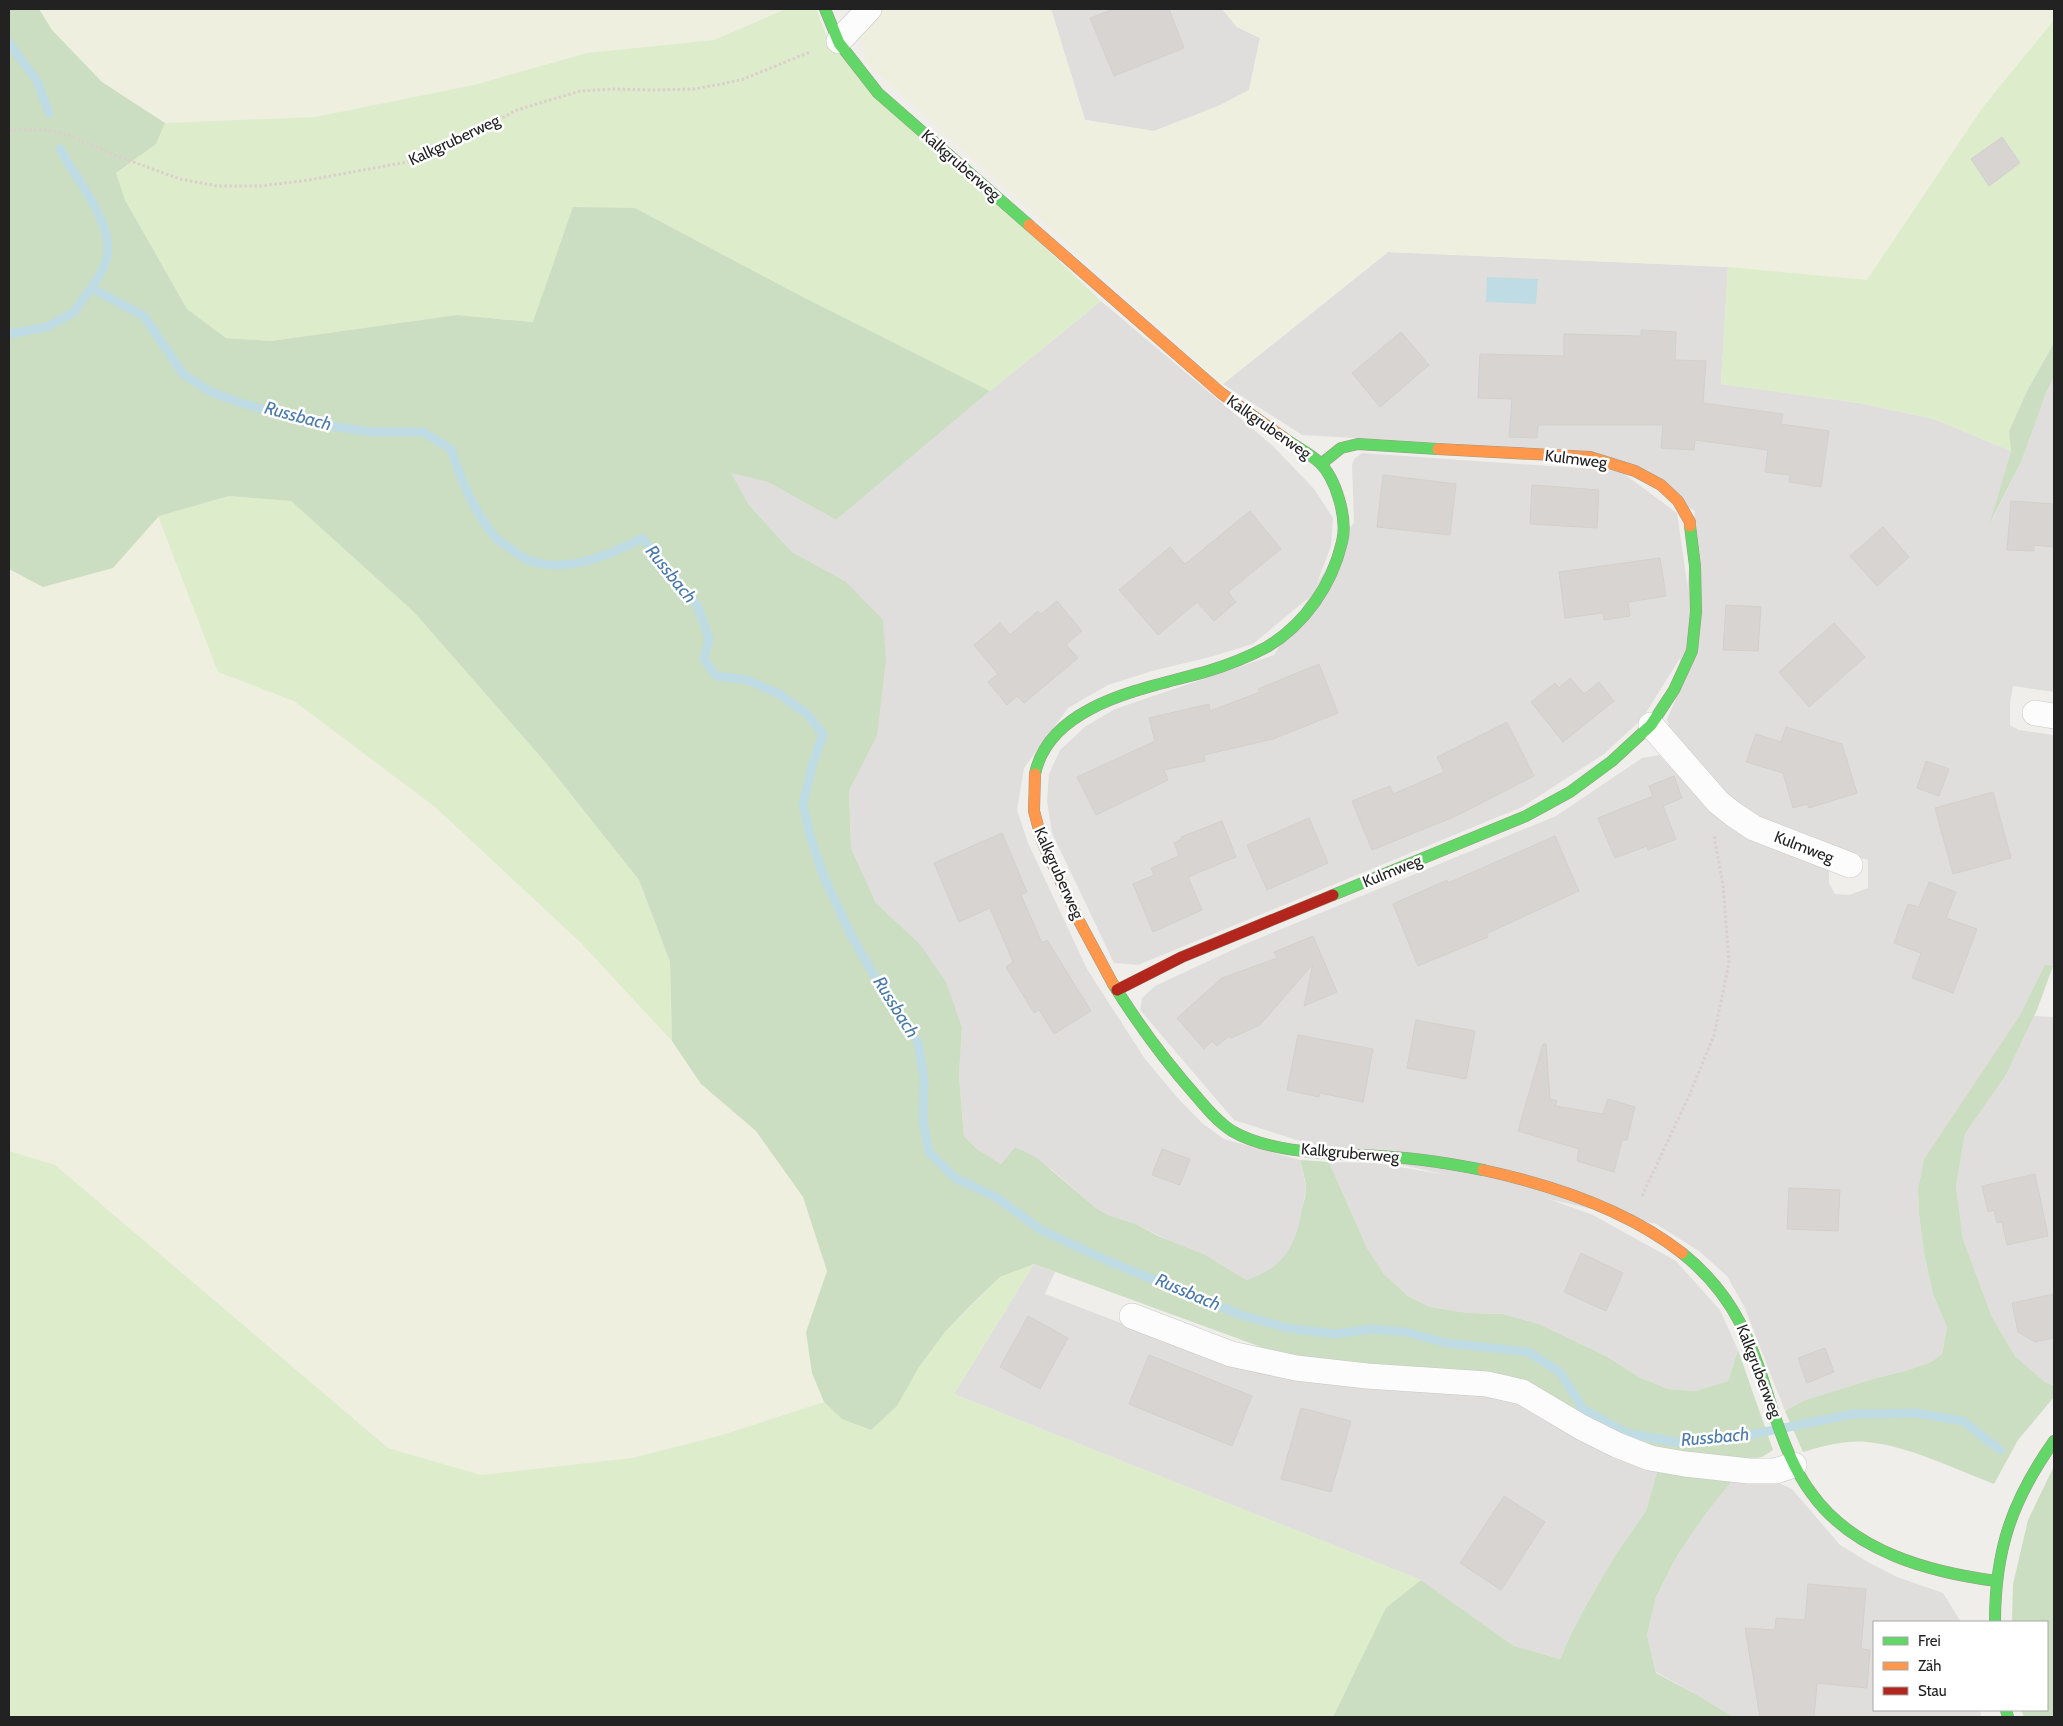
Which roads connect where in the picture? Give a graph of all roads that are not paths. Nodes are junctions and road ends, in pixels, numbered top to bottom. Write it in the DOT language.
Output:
graph roads {
  1 [pos="825,9"];
  2 [pos="869,9"];
  3 [pos="839,41"];
  4 [pos="1321,464"];
  5 [pos="1651,725"];
  6 [pos="1850,865"];
  7 [pos="1117,990"];
  8 [pos="1132,1316"];
  9 [pos="2054,1441"];
  10 [pos="1791,1457"];
  11 [pos="1996,1581"];
  12 [pos="1995,1621"];
  1 -- 3 [label="street, Kalkgruberweg"];
  2 -- 3 [label="street"];
  3 -- 4 [label="street, Kalkgruberweg"];
  4 -- 5 [label="street, Kulmweg"];
  4 -- 7 [label="street, Kalkgruberweg"];
  5 -- 6 [label="street, Kulmweg"];
  5 -- 7 [label="street, Kulmweg"];
  7 -- 10 [label="street, Kalkgruberweg"];
  8 -- 10 [label="street"];
  9 -- 11 [label="street"];
  10 -- 11 [label="street, Kalkgruberweg"];
  11 -- 12 [label="street"];
}
